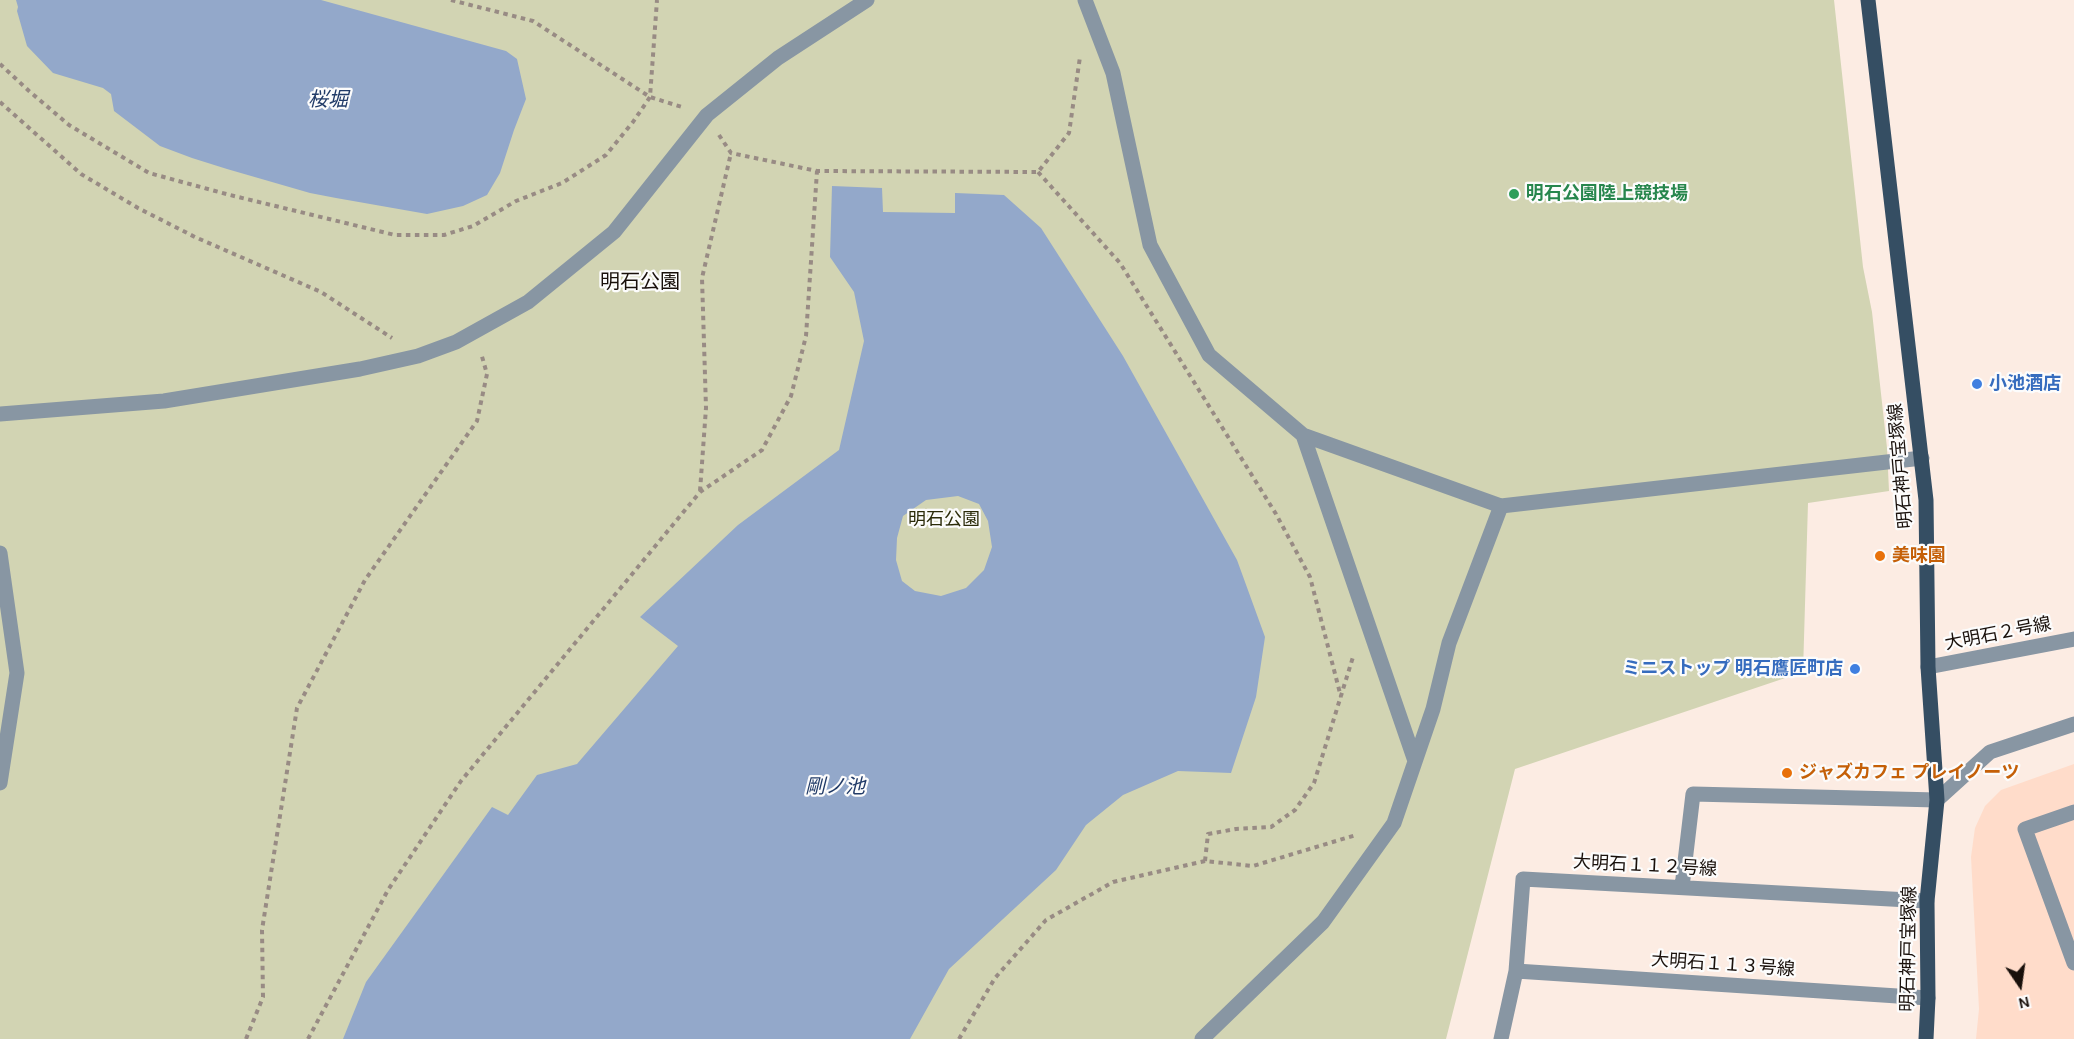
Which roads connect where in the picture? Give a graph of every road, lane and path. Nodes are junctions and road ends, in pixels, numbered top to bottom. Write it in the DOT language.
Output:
graph roads {
  1 [pos="451,0"];
  2 [pos="657,0"];
  3 [pos="867,0"];
  4 [pos="1085,0"];
  5 [pos="1868,0"];
  6 [pos="1081,52"];
  7 [pos="0,63"];
  8 [pos="650,97"];
  9 [pos="0,102"];
  10 [pos="707,115"];
  11 [pos="731,153"];
  12 [pos="818,171"];
  13 [pos="1038,172"];
  14 [pos="474,332"];
  15 [pos="418,356"];
  16 [pos="0,414"];
  17 [pos="1303,435"];
  18 [pos="1922,458"];
  19 [pos="700,492"];
  20 [pos="1501,506"];
  21 [pos="0,553"];
  22 [pos="1366,618"];
  23 [pos="2074,639"];
  24 [pos="1928,667"];
  25 [pos="1341,696"];
  26 [pos="2074,724"];
  27 [pos="1415,761"];
  28 [pos="0,783"];
  29 [pos="1937,800"];
  30 [pos="2074,812"];
  31 [pos="1394,823"];
  32 [pos="1205,861"];
  33 [pos="1682,887"];
  34 [pos="1927,901"];
  35 [pos="2074,963"];
  36 [pos="1516,971"];
  37 [pos="1928,998"];
  38 [pos="246,1039"];
  39 [pos="308,1039"];
  40 [pos="959,1039"];
  41 [pos="1202,1039"];
  42 [pos="1501,1039"];
  43 [pos="1926,1039"];
  1 -- 8 [label="path"];
  2 -- 8 [label="path"];
  3 -- 10 [label="street"];
  4 -- 17 [label="street"];
  5 -- 18 [label="main road, 明石神戸宝塚線"];
  6 -- 13 [label="path"];
  7 -- 8 [label="path"];
  8 -- 10 [label="path"];
  9 -- 15 [label="path"];
  10 -- 11 [label="path"];
  10 -- 14 [label="street"];
  11 -- 12 [label="path"];
  11 -- 19 [label="path"];
  12 -- 13 [label="path"];
  12 -- 19 [label="path"];
  13 -- 25 [label="path"];
  14 -- 15 [label="street"];
  14 -- 38 [label="path"];
  15 -- 16 [label="street"];
  17 -- 20 [label="street"];
  17 -- 22 [label="street"];
  18 -- 20 [label="street"];
  18 -- 24 [label="main road, 明石神戸宝塚線"];
  19 -- 39 [label="path"];
  20 -- 27 [label="street"];
  21 -- 28 [label="street"];
  22 -- 25 [label="path"];
  22 -- 27 [label="street"];
  23 -- 24 [label="street, 大明石２号線"];
  24 -- 29 [label="main road, 明石神戸宝塚線"];
  25 -- 32 [label="path"];
  26 -- 29 [label="street"];
  27 -- 31 [label="street"];
  29 -- 33 [label="street"];
  29 -- 34 [label="main road, 明石神戸宝塚線"];
  30 -- 35 [label="street"];
  31 -- 32 [label="path"];
  31 -- 41 [label="street"];
  32 -- 40 [label="path"];
  33 -- 34 [label="street, 大明石１１２号線"];
  33 -- 36 [label="street, 大明石１１２号線"];
  34 -- 37 [label="main road, 明石神戸宝塚線"];
  36 -- 37 [label="street, 大明石１１３号線"];
  36 -- 42 [label="street, 大明石１１２号線"];
  37 -- 43 [label="main road, 明石神戸宝塚線"];
}
